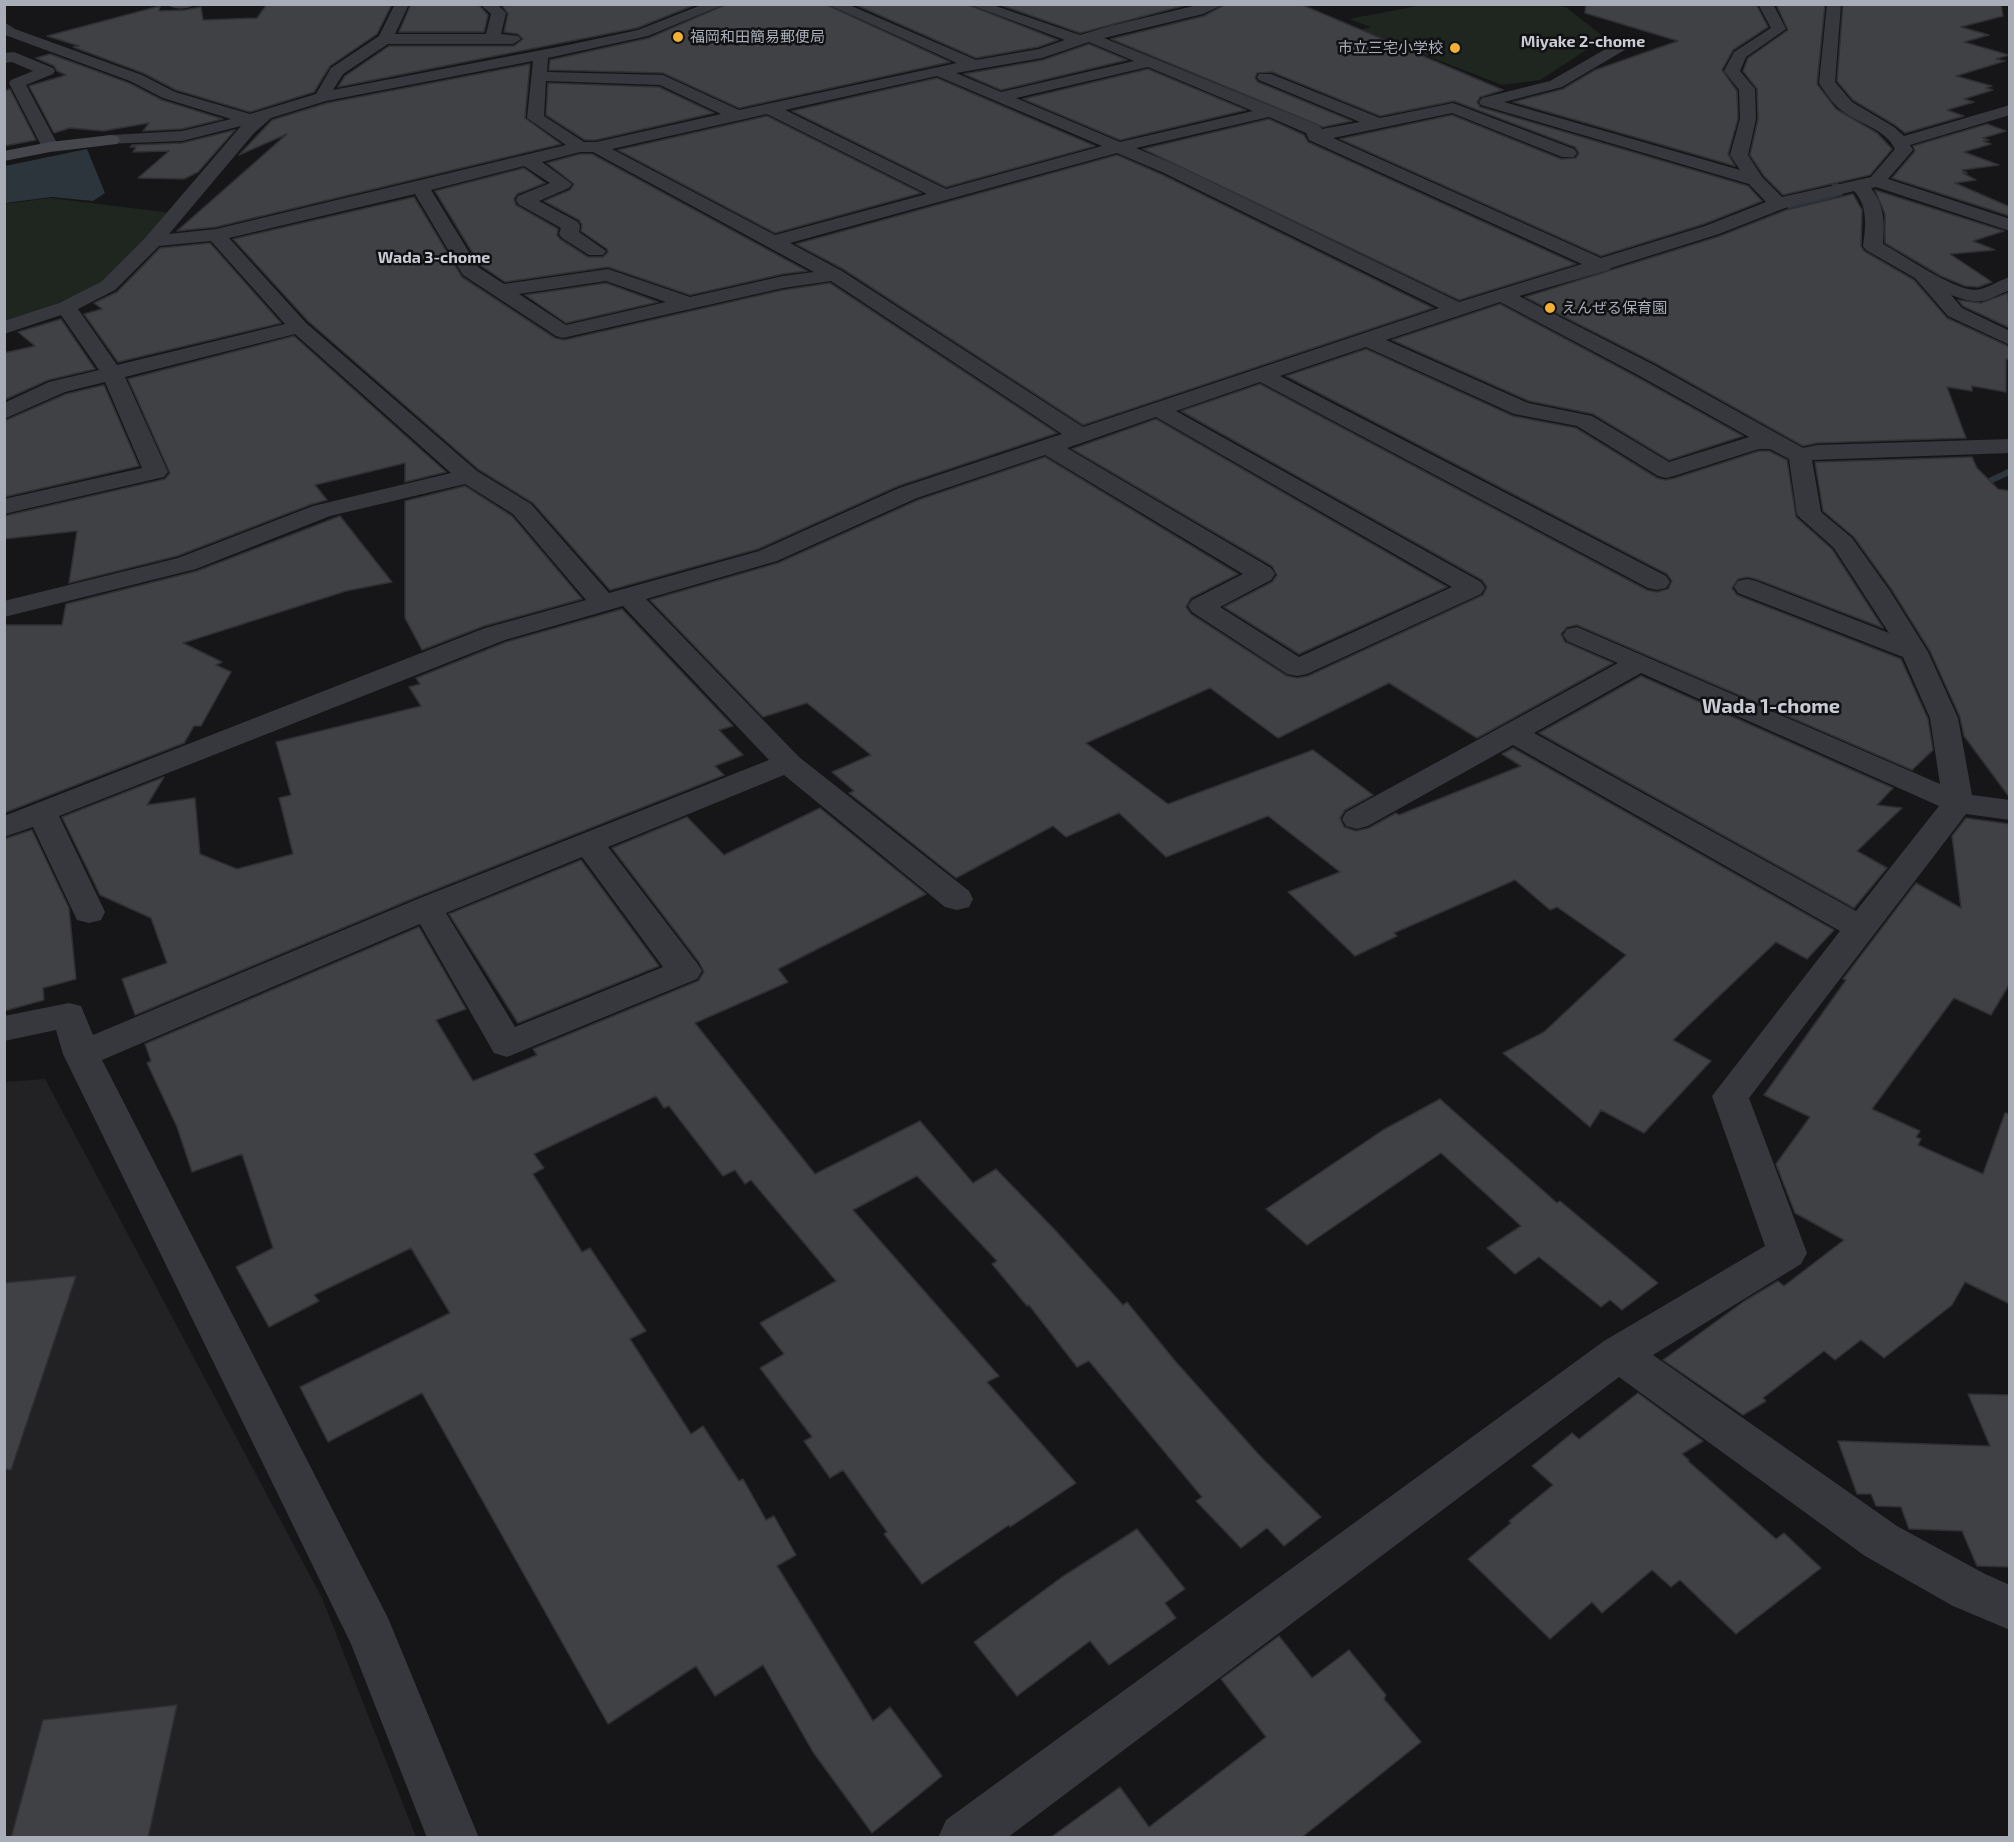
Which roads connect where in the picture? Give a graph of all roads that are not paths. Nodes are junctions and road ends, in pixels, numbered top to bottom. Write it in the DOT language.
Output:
graph roads {
  1 [pos="174,4"];
  2 [pos="188,4"];
  3 [pos="402,4"];
  4 [pos="488,4"];
  5 [pos="718,4"];
  6 [pos="834,4"];
  7 [pos="975,4"];
  8 [pos="1217,4"];
  9 [pos="1765,4"];
  10 [pos="1834,4"];
  11 [pos="1131,13"];
  12 [pos="1153,21"];
  13 [pos="4,26"];
  14 [pos="492,38"];
  15 [pos="385,39"];
  16 [pos="1087,39"];
  17 [pos="1628,42"];
  18 [pos="534,45"];
  19 [pos="4,58"];
  20 [pos="1149,62"];
  21 [pos="974,65"];
  22 [pos="938,71"];
  23 [pos="538,76"];
  24 [pos="1265,77"];
  25 [pos="999,97"];
  26 [pos="323,98"];
  27 [pos="1487,102"];
  28 [pos="769,108"];
  29 [pos="1454,108"];
  30 [pos="2010,110"];
  31 [pos="1270,112"];
  32 [pos="736,115"];
  33 [pos="259,117"];
  34 [pos="1378,123"];
  35 [pos="1315,136"];
  36 [pos="111,140"];
  37 [pos="1902,142"];
  38 [pos="50,147"];
  39 [pos="588,147"];
  40 [pos="1119,147"];
  41 [pos="1568,153"];
  42 [pos="4,156"];
  43 [pos="527,160"];
  44 [pos="1755,180"];
  45 [pos="419,185"];
  46 [pos="1853,186"];
  47 [pos="944,195"];
  48 [pos="1779,204"];
  49 [pos="2010,225"];
  50 [pos="216,235"];
  51 [pos="153,242"];
  52 [pos="772,242"];
  53 [pos="596,251"];
  54 [pos="1602,266"];
  55 [pos="835,275"];
  56 [pos="1927,280"];
  57 [pos="2010,283"];
  58 [pos="501,291"];
  59 [pos="1503,296"];
  60 [pos="687,303"];
  61 [pos="66,307"];
  62 [pos="1457,309"];
  63 [pos="299,327"];
  64 [pos="4,328"];
  65 [pos="1367,339"];
  66 [pos="2010,339"];
  67 [pos="113,375"];
  68 [pos="1262,375"];
  69 [pos="1159,410"];
  70 [pos="4,411"];
  71 [pos="1081,436"];
  72 [pos="2004,446"];
  73 [pos="1049,447"];
  74 [pos="1788,449"];
  75 [pos="469,476"];
  76 [pos="4,507"];
  77 [pos="1658,582"];
  78 [pos="1747,587"];
  79 [pos="616,599"];
  80 [pos="4,609"];
  81 [pos="1577,635"];
  82 [pos="1914,652"];
  83 [pos="1639,663"];
  84 [pos="1513,733"];
  85 [pos="788,763"];
  86 [pos="1958,802"];
  87 [pos="2010,810"];
  88 [pos="42,813"];
  89 [pos="1357,819"];
  90 [pos="4,827"];
  91 [pos="588,843"];
  92 [pos="957,899"];
  93 [pos="427,908"];
  94 [pos="89,912"];
  95 [pos="1860,928"];
  96 [pos="4,1029"];
  97 [pos="81,1054"];
  98 [pos="1619,1354"];
  99 [pos="2010,1608"];
  100 [pos="453,1838"];
  101 [pos="964,1838"];
  1 -- 2 [label="street"];
  3 -- 15 [label="street"];
  4 -- 14 [label="street"];
  5 -- 18 [label="street"];
  6 -- 21 [label="street"];
  7 -- 16 [label="street"];
  8 -- 12 [label="street"];
  9 -- 44 [label="street"];
  10 -- 37 [label="street"];
  11 -- 12 [label="street"];
  12 -- 16 [label="street"];
  13 -- 33 [label="street"];
  14 -- 15 [label="street"];
  14 -- 18 [label="street"];
  15 -- 26 [label="street"];
  16 -- 20 [label="street"];
  16 -- 21 [label="street"];
  17 -- 27 [label="street"];
  18 -- 23 [label="street"];
  18 -- 26 [label="street"];
  19 -- 38 [label="street"];
  20 -- 25 [label="street"];
  20 -- 31 [label="street"];
  21 -- 22 [label="street"];
  22 -- 25 [label="street"];
  22 -- 28 [label="street"];
  23 -- 32 [label="street"];
  23 -- 39 [label="street"];
  24 -- 34 [label="street"];
  25 -- 40 [label="street"];
  26 -- 33 [label="street"];
  27 -- 29 [label="street"];
  27 -- 44 [label="street"];
  28 -- 32 [label="street"];
  28 -- 47 [label="street"];
  29 -- 34 [label="street"];
  29 -- 41 [label="street"];
  30 -- 37 [label="street"];
  31 -- 35 [label="street"];
  31 -- 40 [label="street"];
  32 -- 39 [label="street"];
  33 -- 36 [label="street"];
  33 -- 51 [label="street"];
  34 -- 35 [label="street"];
  35 -- 54 [label="street"];
  36 -- 38 [label="street"];
  37 -- 46 [label="street"];
  38 -- 42 [label="street"];
  39 -- 43 [label="street"];
  39 -- 52 [label="street"];
  40 -- 47 [label="street"];
  40 -- 62 [label="street"];
  43 -- 45 [label="street"];
  43 -- 53 [label="street"];
  44 -- 48 [label="street"];
  45 -- 50 [label="street"];
  45 -- 58 [label="street"];
  46 -- 48 [label="street"];
  46 -- 49 [label="street"];
  46 -- 56 [label="street"];
  47 -- 52 [label="street"];
  48 -- 54 [label="street"];
  50 -- 51 [label="street"];
  50 -- 63 [label="street"];
  51 -- 61 [label="street"];
  52 -- 55 [label="street"];
  54 -- 59 [label="street"];
  55 -- 60 [label="street"];
  55 -- 71 [label="street"];
  56 -- 57 [label="street"];
  56 -- 66 [label="street"];
  58 -- 60 [label="street"];
  58 -- 60 [label="street"];
  59 -- 62 [label="street"];
  59 -- 74 [label="street"];
  61 -- 64 [label="street"];
  61 -- 67 [label="street"];
  62 -- 65 [label="street"];
  63 -- 67 [label="street"];
  63 -- 75 [label="street"];
  65 -- 68 [label="street"];
  65 -- 74 [label="street"];
  67 -- 70 [label="street"];
  67 -- 76 [label="street"];
  68 -- 69 [label="street"];
  68 -- 77 [label="street"];
  69 -- 71 [label="street"];
  69 -- 73 [label="street"];
  71 -- 73 [label="street"];
  72 -- 74 [label="street"];
  73 -- 79 [label="street"];
  74 -- 82 [label="street"];
  75 -- 79 [label="street"];
  75 -- 80 [label="street"];
  78 -- 82 [label="street"];
  79 -- 85 [label="street"];
  79 -- 88 [label="street"];
  81 -- 83 [label="street"];
  82 -- 86 [label="street"];
  83 -- 84 [label="street"];
  83 -- 86 [label="street"];
  84 -- 89 [label="street"];
  84 -- 95 [label="street"];
  85 -- 91 [label="street"];
  85 -- 92 [label="street"];
  86 -- 87 [label="street"];
  86 -- 95 [label="street"];
  88 -- 90 [label="street"];
  88 -- 94 [label="street"];
  91 -- 93 [label="street"];
  91 -- 93 [label="street"];
  93 -- 97 [label="street"];
  95 -- 98 [label="street"];
  96 -- 97 [label="street"];
  97 -- 100 [label="street"];
  98 -- 99 [label="street"];
  98 -- 101 [label="street"];
}
